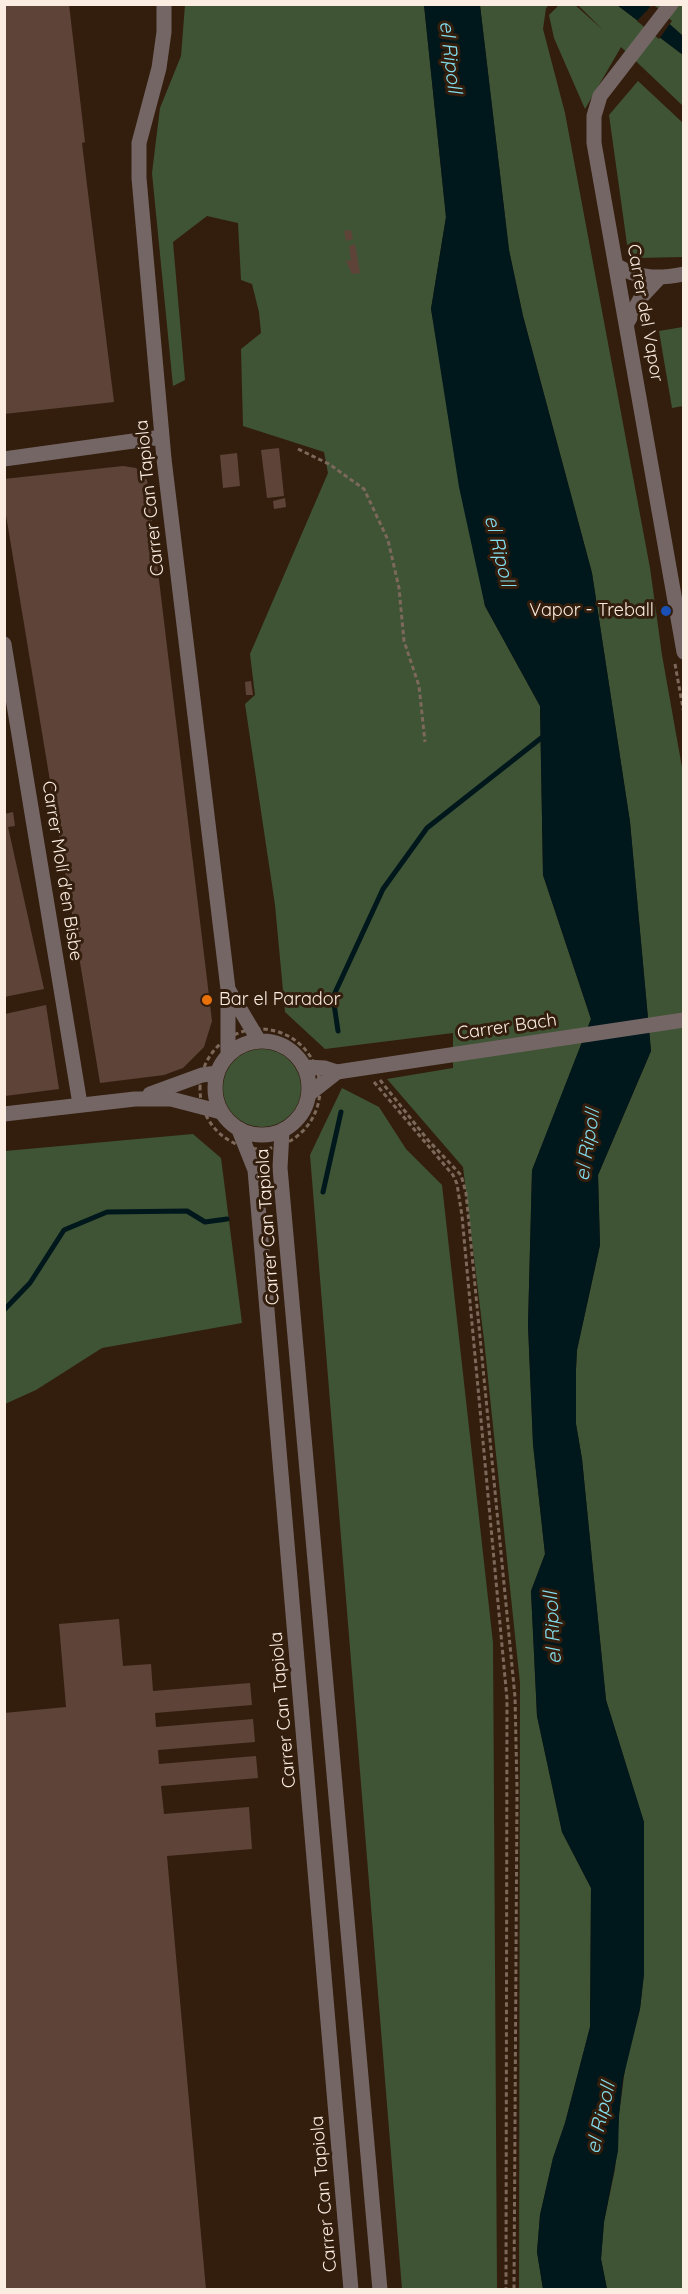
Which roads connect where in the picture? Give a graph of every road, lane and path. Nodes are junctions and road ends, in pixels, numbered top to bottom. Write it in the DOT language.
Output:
graph roads {
  1 [pos="164,4"];
  2 [pos="671,4"];
  3 [pos="617,266"];
  4 [pos="684,274"];
  5 [pos="658,279"];
  6 [pos="627,323"];
  7 [pos="162,437"];
  8 [pos="298,449"];
  9 [pos="4,459"];
  10 [pos="4,645"];
  11 [pos="684,652"];
  12 [pos="425,742"];
  13 [pos="228,989"];
  14 [pos="684,1020"];
  15 [pos="255,1035"];
  16 [pos="230,1038"];
  17 [pos="228,1055"];
  18 [pos="311,1068"];
  19 [pos="375,1071"];
  20 [pos="337,1072"];
  21 [pos="209,1074"];
  22 [pos="314,1090"];
  23 [pos="135,1099"];
  24 [pos="80,1104"];
  25 [pos="203,1107"];
  26 [pos="221,1112"];
  27 [pos="4,1114"];
  28 [pos="239,1130"];
  29 [pos="282,1138"];
  30 [pos="246,1147"];
  31 [pos="351,2289"];
  32 [pos="380,2289"];
  33 [pos="506,2289"];
  34 [pos="514,2289"];
  1 -- 7 [label="street, Carrer Can Tapiola"];
  2 -- 3 [label="street, Carrer del Vapor"];
  3 -- 5 [label="street"];
  3 -- 6 [label="street, Carrer del Vapor"];
  4 -- 5 [label="street"];
  5 -- 6 [label="street"];
  6 -- 11 [label="street, Carrer del Vapor"];
  7 -- 9 [label="street"];
  7 -- 13 [label="street, Carrer Can Tapiola"];
  8 -- 12 [label="path"];
  10 -- 24 [label="street, Carrer Molí d'en Bisbe"];
  13 -- 15 [label="street, Carrer Can Tapiola"];
  13 -- 16 [label="street, Carrer Can Tapiola"];
  14 -- 19 [label="street, Carrer Bach"];
  15 -- 16 [label="path"];
  15 -- 17 [label="street"];
  15 -- 18 [label="street"];
  15 -- 18 [label="path"];
  16 -- 17 [label="street, Carrer Can Tapiola"];
  16 -- 21 [label="path"];
  17 -- 21 [label="street"];
  18 -- 20 [label="street, Carrer Bach"];
  18 -- 22 [label="street"];
  18 -- 22 [label="path"];
  19 -- 20 [label="street, Carrer Bach"];
  19 -- 33 [label="path"];
  19 -- 34 [label="path"];
  20 -- 22 [label="street, Carrer Bach"];
  21 -- 23 [label="street"];
  21 -- 25 [label="path"];
  21 -- 26 [label="street"];
  22 -- 29 [label="street"];
  22 -- 29 [label="path"];
  23 -- 24 [label="street"];
  23 -- 25 [label="street"];
  24 -- 27 [label="street"];
  25 -- 26 [label="street"];
  25 -- 30 [label="path"];
  26 -- 28 [label="street"];
  28 -- 29 [label="street"];
  28 -- 30 [label="street, Carrer Can Tapiola"];
  29 -- 30 [label="path"];
  29 -- 32 [label="street, Carrer Can Tapiola"];
  30 -- 31 [label="street, Carrer Can Tapiola"];
}
